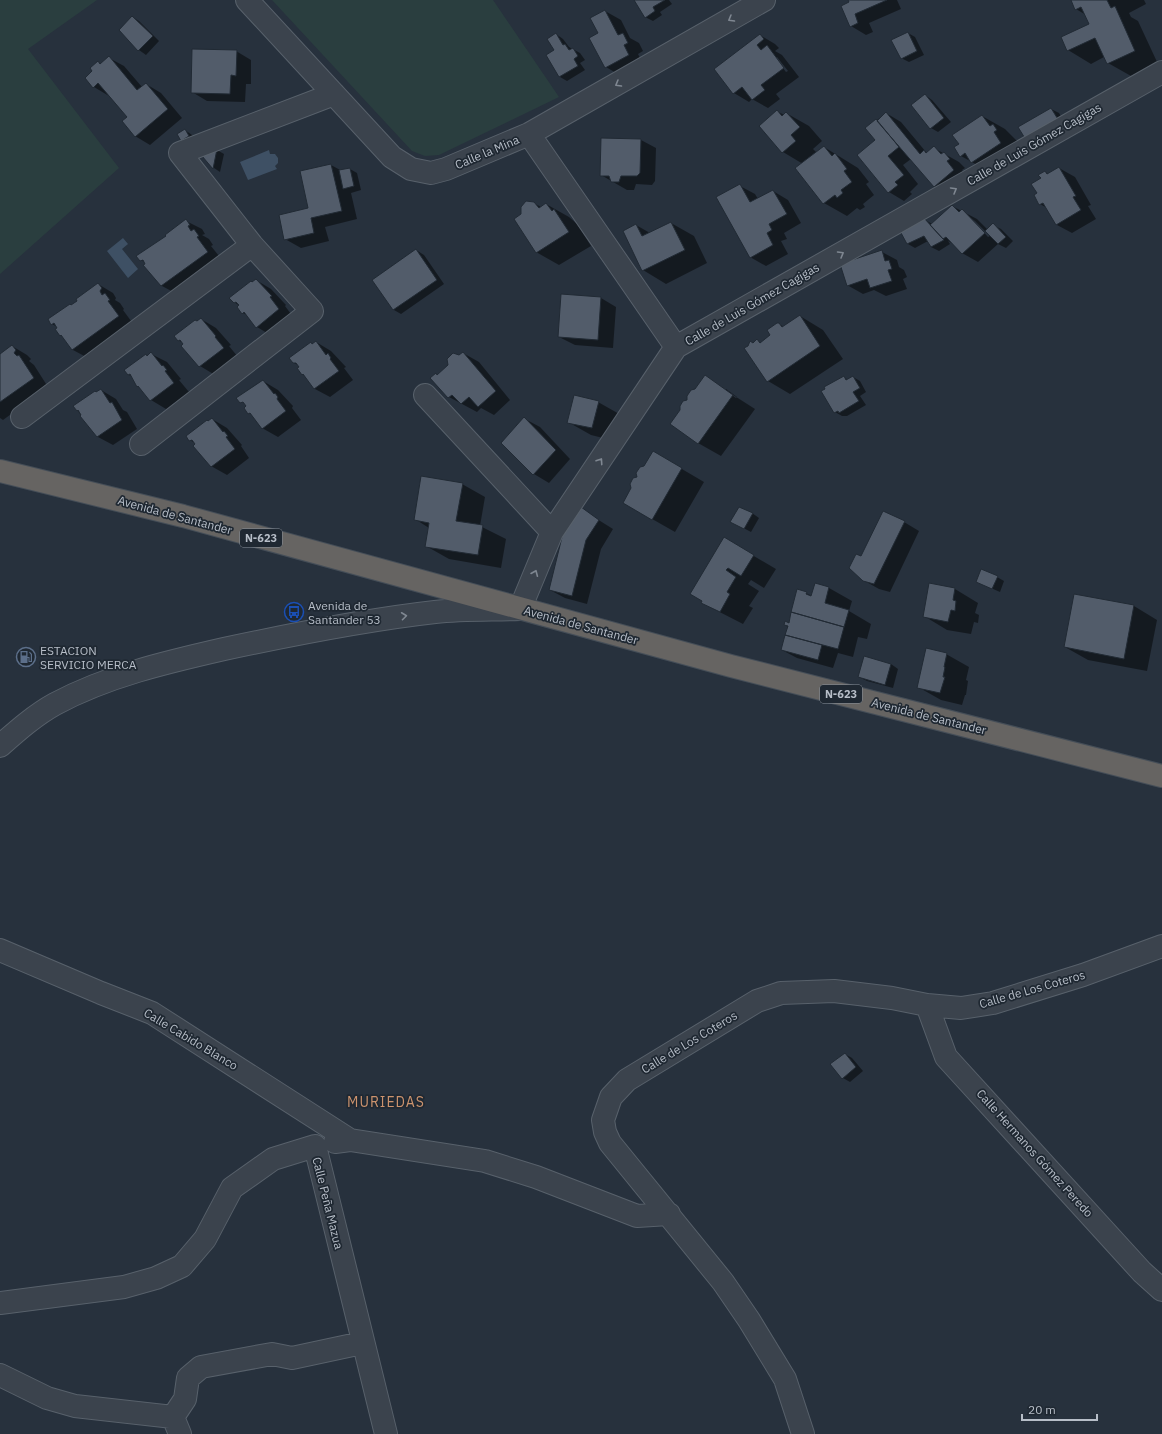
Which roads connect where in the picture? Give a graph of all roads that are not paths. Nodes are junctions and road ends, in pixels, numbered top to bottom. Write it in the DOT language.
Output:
graph roads {
  1 [pos="247,0"];
  2 [pos="764,0"];
  3 [pos="1162,72"];
  4 [pos="334,94"];
  5 [pos="529,134"];
  6 [pos="252,244"];
  7 [pos="676,347"];
  8 [pos="425,395"];
  9 [pos="22,417"];
  10 [pos="141,444"];
  11 [pos="0,471"];
  12 [pos="552,532"];
  13 [pos="510,609"];
  14 [pos="0,746"];
  15 [pos="1162,776"];
  16 [pos="1162,946"];
  17 [pos="0,950"];
  18 [pos="927,1005"];
  19 [pos="350,1140"];
  20 [pos="314,1146"];
  21 [pos="669,1214"];
  22 [pos="1162,1290"];
  23 [pos="0,1303"];
  24 [pos="362,1343"];
  25 [pos="0,1375"];
  26 [pos="177,1425"];
  27 [pos="386,1434"];
  28 [pos="803,1434"];
  1 -- 4 [label="street, Calle la Mina"];
  2 -- 5 [label="street, Calle la Mina, one-way"];
  7 -- 3 [label="street, Calle de Luis Gómez Cagigas, one-way"];
  4 -- 5 [label="street, Calle la Mina"];
  4 -- 6 [label="street"];
  5 -- 7 [label="street"];
  6 -- 9 [label="street"];
  6 -- 10 [label="street"];
  12 -- 7 [label="street, Calle de Luis Gómez Cagigas, one-way"];
  8 -- 12 [label="street"];
  11 -- 13 [label="highway, Avenida de Santander / N-623"];
  13 -- 12 [label="street, Calle de Luis Gómez Cagigas, one-way"];
  14 -- 13 [label="street, one-way"];
  13 -- 15 [label="highway, Avenida de Santander / N-623"];
  16 -- 18 [label="street, Calle de Los Coteros"];
  17 -- 19 [label="street, Calle Cabido Blanco"];
  18 -- 21 [label="street, Calle de Los Coteros"];
  18 -- 22 [label="street, Calle Hermanos Gómez Peredo"];
  19 -- 20 [label="street"];
  19 -- 21 [label="street"];
  20 -- 23 [label="street, Calle Peña Mazua"];
  20 -- 24 [label="street, Calle Peña Mazua"];
  21 -- 28 [label="street, Calle de Los Coteros"];
  24 -- 26 [label="street"];
  24 -- 27 [label="street, Calle Peña Mazua"];
  25 -- 26 [label="street"];
}
